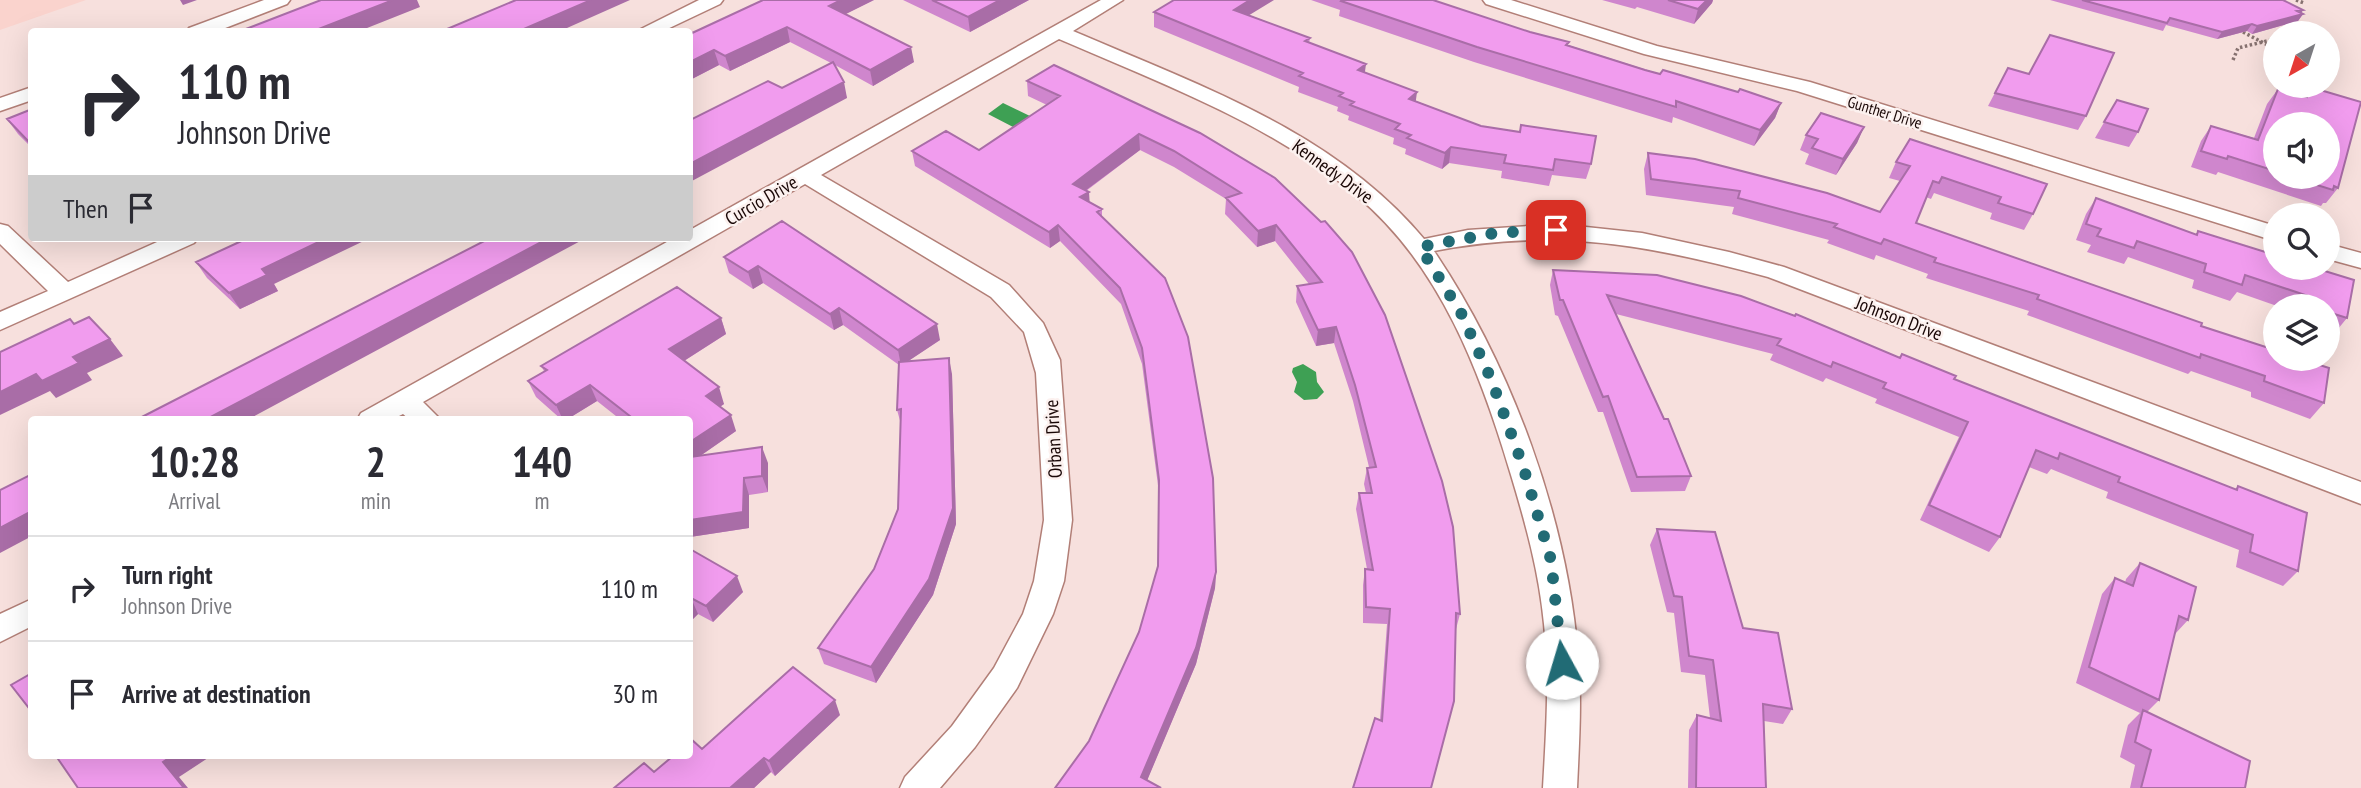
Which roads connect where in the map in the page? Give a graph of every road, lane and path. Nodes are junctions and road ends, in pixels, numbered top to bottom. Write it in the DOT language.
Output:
graph roads {
  1 [pos="281,0"];
  2 [pos="714,0"];
  3 [pos="1114,0"];
  4 [pos="1492,0"];
  5 [pos="2296,0"];
  6 [pos="2304,3"];
  7 [pos="207,28"];
  8 [pos="653,28"];
  9 [pos="1059,32"];
  10 [pos="2243,33"];
  11 [pos="2261,42"];
  12 [pos="2233,60"];
  13 [pos="28,94"];
  14 [pos="0,105"];
  15 [pos="805,175"];
  16 [pos="2263,230"];
  17 [pos="0,231"];
  18 [pos="693,238"];
  19 [pos="177,242"];
  20 [pos="686,242"];
  21 [pos="1420,247"];
  22 [pos="2340,255"];
  23 [pos="2361,261"];
  24 [pos="65,293"];
  25 [pos="0,322"];
  26 [pos="405,401"];
  27 [pos="377,416"];
  28 [pos="423,416"];
  29 [pos="2361,493"];
  30 [pos="28,613"];
  31 [pos="0,629"];
  32 [pos="917,788"];
  33 [pos="1560,788"];
  1 -- 7 [label="street"];
  2 -- 8 [label="street"];
  3 -- 9 [label="street, Curcio Drive"];
  4 -- 16 [label="street, Gunther Drive"];
  5 -- 6 [label="path"];
  9 -- 15 [label="street, Curcio Drive"];
  9 -- 21 [label="street, Kennedy Drive"];
  10 -- 11 [label="path"];
  11 -- 12 [label="path"];
  13 -- 14 [label="street"];
  15 -- 18 [label="street, Curcio Drive"];
  15 -- 32 [label="street, Orban Drive"];
  17 -- 24 [label="street"];
  19 -- 24 [label="street"];
  20 -- 26 [label="street, Curcio Drive"];
  21 -- 29 [label="street, Johnson Drive"];
  21 -- 33 [label="street, Kennedy Drive"];
  22 -- 23 [label="street"];
  24 -- 25 [label="street"];
  26 -- 27 [label="street, Curcio Drive"];
  26 -- 28 [label="street"];
  30 -- 31 [label="street"];
}
